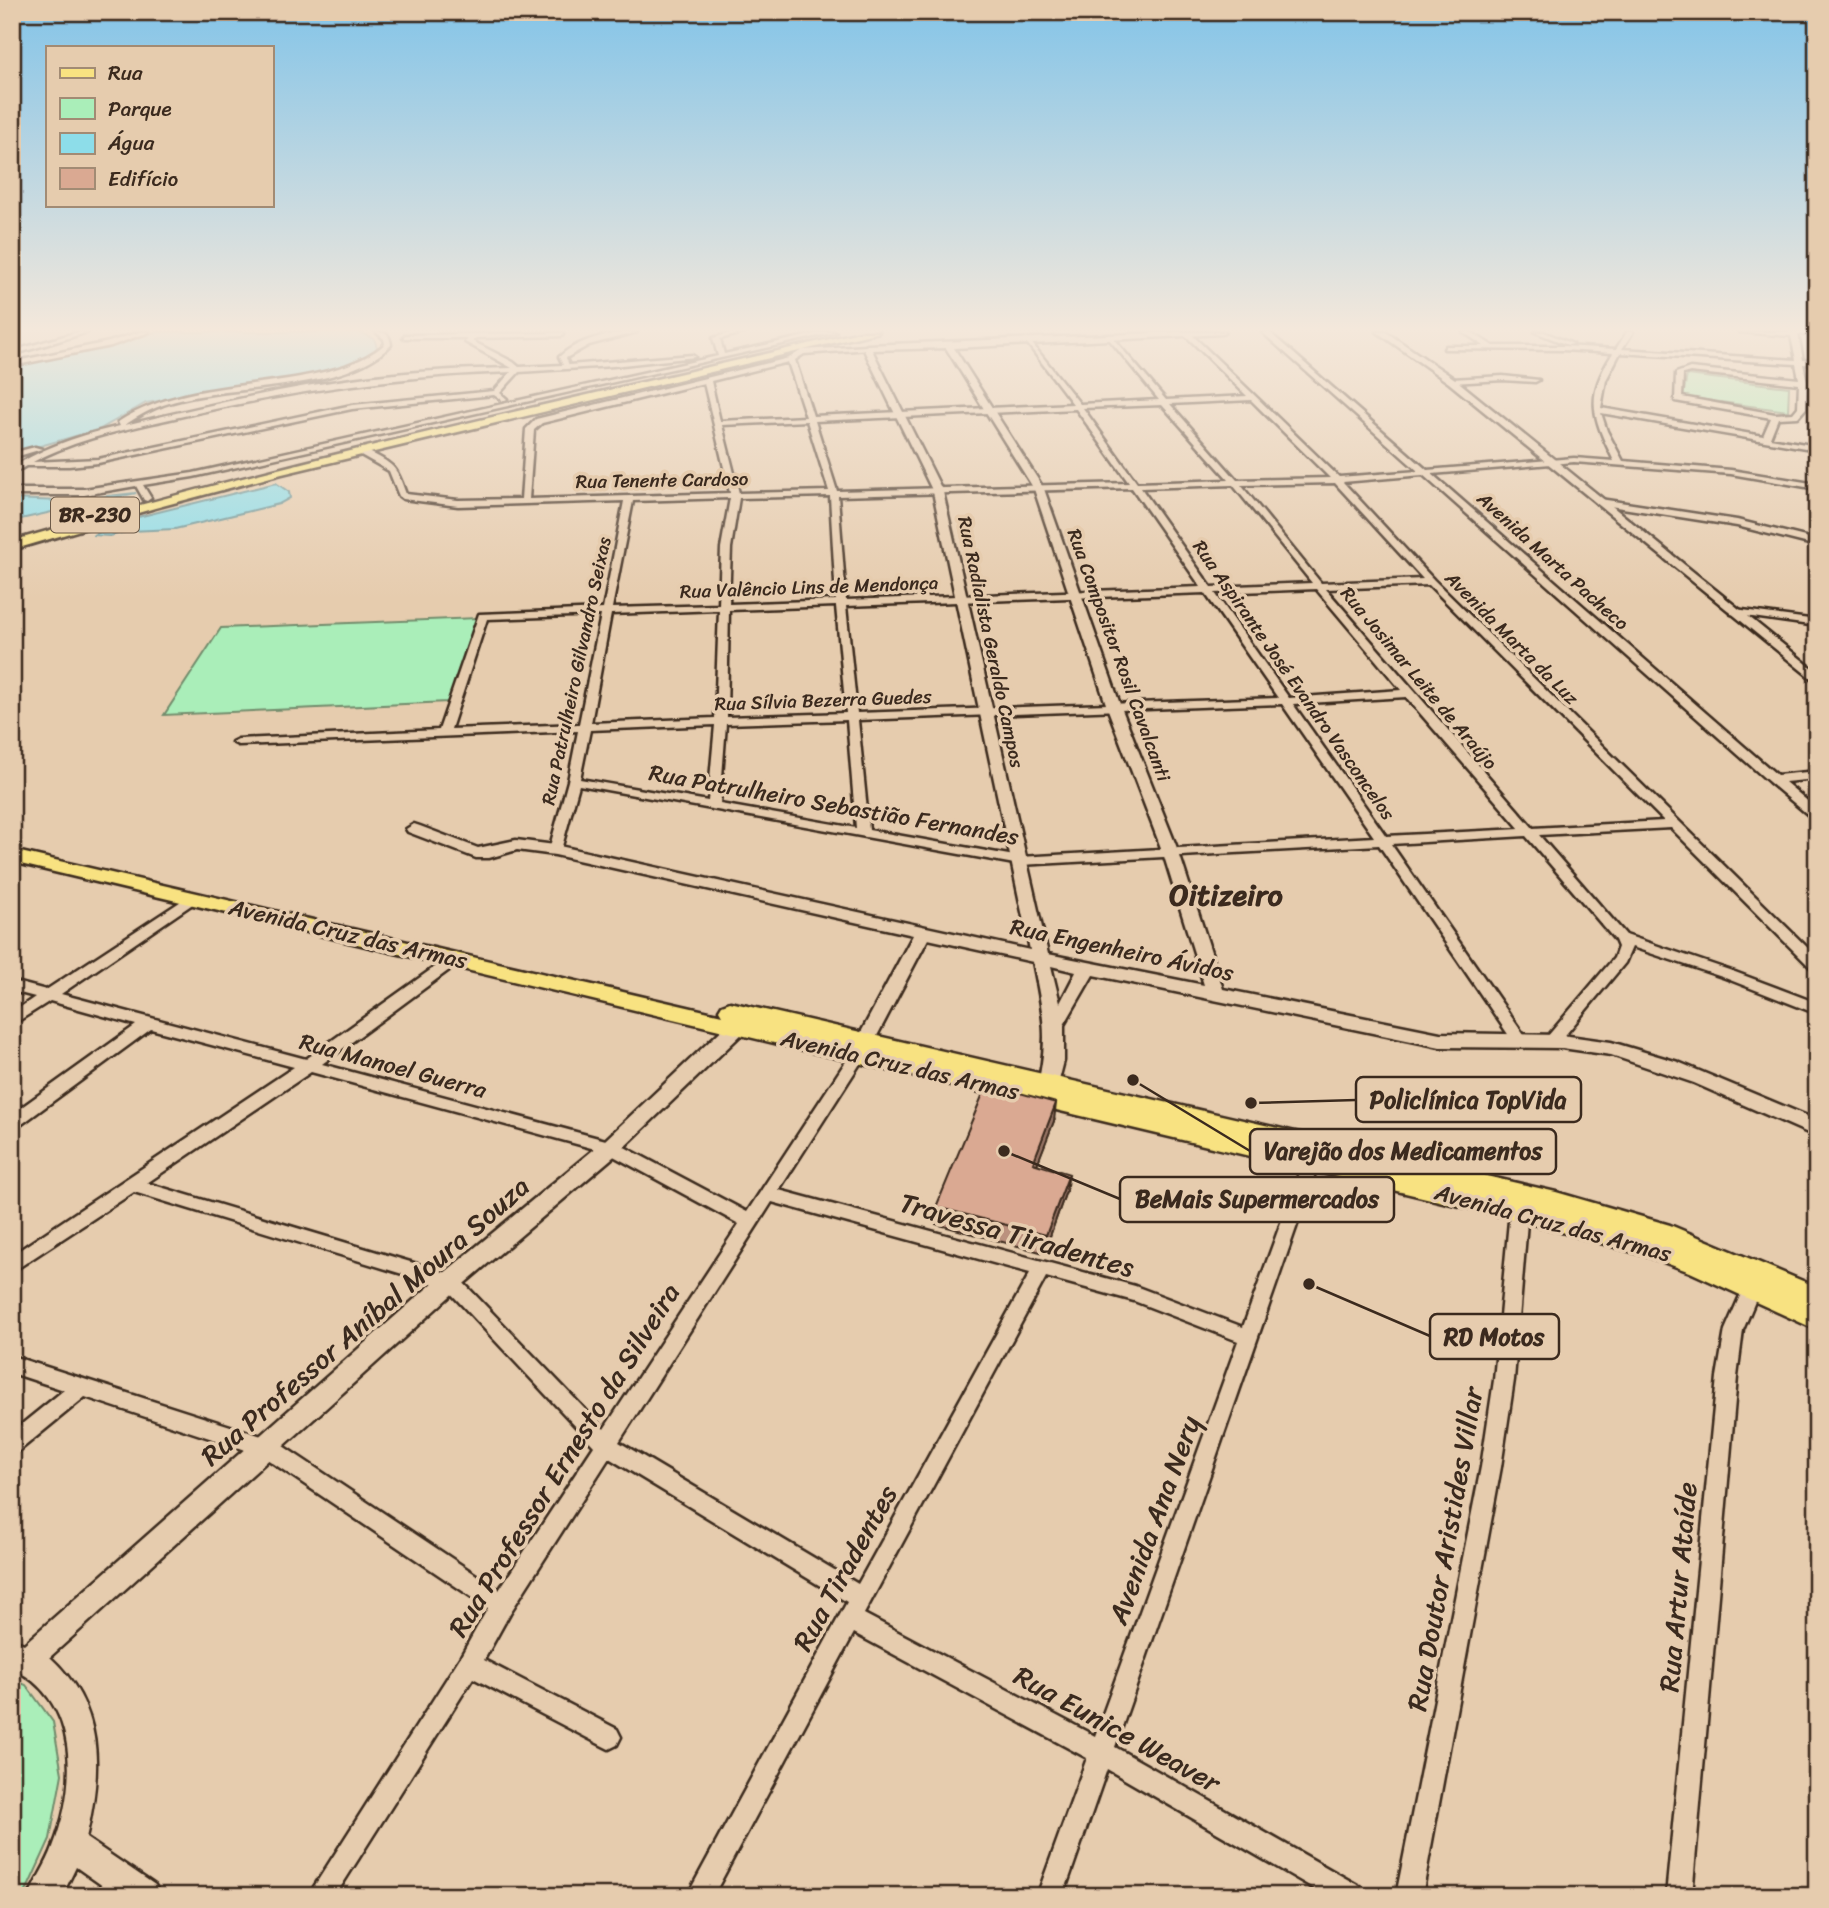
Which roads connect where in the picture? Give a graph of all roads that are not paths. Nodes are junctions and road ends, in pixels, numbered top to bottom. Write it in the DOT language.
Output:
graph roads {
  1 [pos="127,421"];
  2 [pos="155,421"];
  3 [pos="283,421"];
  4 [pos="462,421"];
  5 [pos="488,421"];
  6 [pos="539,421"];
  7 [pos="717,421"];
  8 [pos="785,421"];
  9 [pos="809,421"];
  10 [pos="904,421"];
  11 [pos="997,421"];
  12 [pos="1091,421"];
  13 [pos="1181,421"];
  14 [pos="1278,421"];
  15 [pos="1369,421"];
  16 [pos="1502,421"];
  17 [pos="1602,421"];
  18 [pos="1661,421"];
  19 [pos="1773,421"];
  20 [pos="718,424"];
  21 [pos="1766,439"];
  22 [pos="1817,448"];
  23 [pos="351,449"];
  24 [pos="12,456"];
  25 [pos="1551,461"];
  26 [pos="1619,462"];
  27 [pos="22,464"];
  28 [pos="12,472"];
  29 [pos="1429,473"];
  30 [pos="1337,480"];
  31 [pos="1235,483"];
  32 [pos="1138,486"];
  33 [pos="1817,487"];
  34 [pos="1039,489"];
  35 [pos="12,492"];
  36 [pos="143,492"];
  37 [pos="178,492"];
  38 [pos="938,492"];
  39 [pos="834,494"];
  40 [pos="735,496"];
  41 [pos="629,498"];
  42 [pos="525,501"];
  43 [pos="1600,502"];
  44 [pos="98,519"];
  45 [pos="38,523"];
  46 [pos="1817,542"];
  47 [pos="12,543"];
  48 [pos="12,557"];
  49 [pos="1431,582"];
  50 [pos="1319,587"];
  51 [pos="1208,590"];
  52 [pos="1077,595"];
  53 [pos="962,598"];
  54 [pos="841,604"];
  55 [pos="724,608"];
  56 [pos="606,611"];
  57 [pos="1735,612"];
  58 [pos="1817,623"];
  59 [pos="1817,678"];
  60 [pos="1410,693"];
  61 [pos="1286,701"];
  62 [pos="1114,707"];
  63 [pos="986,711"];
  64 [pos="852,717"];
  65 [pos="721,721"];
  66 [pos="583,727"];
  67 [pos="444,733"];
  68 [pos="238,742"];
  69 [pos="1817,775"];
  70 [pos="1773,779"];
  71 [pos="574,781"];
  72 [pos="714,805"];
  73 [pos="1817,816"];
  74 [pos="1674,824"];
  75 [pos="414,829"];
  76 [pos="863,832"];
  77 [pos="1529,834"];
  78 [pos="12,842"];
  79 [pos="1386,842"];
  80 [pos="555,850"];
  81 [pos="1171,853"];
  82 [pos="12,856"];
  83 [pos="1020,861"];
  84 [pos="192,898"];
  85 [pos="923,932"];
  86 [pos="1621,938"];
  87 [pos="1039,958"];
  88 [pos="455,959"];
  89 [pos="1817,966"];
  90 [pos="1087,968"];
  91 [pos="12,986"];
  92 [pos="1216,995"];
  93 [pos="47,996"];
  94 [pos="1817,1009"];
  95 [pos="12,1020"];
  96 [pos="148,1024"];
  97 [pos="1055,1024"];
  98 [pos="738,1026"];
  99 [pos="1552,1041"];
  100 [pos="1521,1042"];
  101 [pos="861,1049"];
  102 [pos="308,1066"];
  103 [pos="1046,1092"];
  104 [pos="12,1123"];
  105 [pos="1817,1129"];
  106 [pos="611,1147"];
  107 [pos="1311,1162"];
  108 [pos="133,1185"];
  109 [pos="768,1194"];
  110 [pos="1519,1210"];
  111 [pos="750,1222"];
  112 [pos="13,1265"];
  113 [pos="1042,1267"];
  114 [pos="452,1281"];
  115 [pos="1752,1287"];
  116 [pos="1817,1300"];
  117 [pos="1817,1318"];
  118 [pos="1249,1337"];
  119 [pos="12,1364"];
  120 [pos="80,1388"];
  121 [pos="12,1444"];
  122 [pos="606,1445"];
  123 [pos="267,1447"];
  124 [pos="502,1605"];
  125 [pos="857,1609"];
  126 [pos="20,1656"];
  127 [pos="469,1664"];
  128 [pos="609,1737"];
  129 [pos="1101,1752"];
  130 [pos="69,1844"];
  131 [pos="45,1896"];
  132 [pos="144,1896"];
  133 [pos="320,1896"];
  134 [pos="699,1896"];
  135 [pos="1051,1896"];
  136 [pos="1352,1896"];
  137 [pos="1409,1896"];
  138 [pos="1679,1896"];
  1 -- 24 [label="street"];
  2 -- 27 [label="street"];
  3 -- 27 [label="street"];
  4 -- 23 [label="highway"];
  5 -- 23 [label="highway"];
  6 -- 42 [label="street"];
  7 -- 20 [label="street"];
  8 -- 20 [label="street"];
  9 -- 39 [label="street"];
  10 -- 38 [label="street, Rua Radialista Geraldo Campos"];
  11 -- 34 [label="street, Rua Compositor Rosil Cavalcanti"];
  12 -- 32 [label="street, Rua Aspirante José Evandro Vasconcelos"];
  13 -- 31 [label="street, Rua Josimar Leite de Araújo"];
  14 -- 30 [label="street, Avenida Marta da Luz"];
  15 -- 29 [label="street, Avenida Marta Pacheco"];
  16 -- 25 [label="street"];
  17 -- 26 [label="street"];
  18 -- 21 [label="street"];
  19 -- 21 [label="street"];
  20 -- 40 [label="street"];
  21 -- 22 [label="street"];
  23 -- 36 [label="street"];
  23 -- 37 [label="highway"];
  23 -- 42 [label="street, Rua Tenente Cardoso"];
  23 -- 44 [label="highway"];
  25 -- 26 [label="street, Rua Tenente Cardoso"];
  25 -- 29 [label="street, Rua Tenente Cardoso"];
  25 -- 43 [label="street"];
  26 -- 33 [label="street, Rua Tenente Cardoso"];
  27 -- 28 [label="street"];
  29 -- 30 [label="street, Rua Tenente Cardoso"];
  29 -- 70 [label="street, Avenida Marta Pacheco"];
  30 -- 31 [label="street, Rua Tenente Cardoso"];
  30 -- 49 [label="street, Avenida Marta da Luz"];
  31 -- 32 [label="street, Rua Tenente Cardoso"];
  31 -- 50 [label="street, Rua Josimar Leite de Araújo"];
  32 -- 34 [label="street, Rua Tenente Cardoso"];
  32 -- 51 [label="street, Rua Aspirante José Evandro Vasconcelos"];
  34 -- 38 [label="street, Rua Tenente Cardoso"];
  34 -- 52 [label="street, Rua Compositor Rosil Cavalcanti"];
  35 -- 36 [label="street"];
  36 -- 37 [label="highway"];
  36 -- 45 [label="highway"];
  37 -- 47 [label="highway, BR-230"];
  38 -- 39 [label="street, Rua Tenente Cardoso"];
  38 -- 53 [label="street, Rua Radialista Geraldo Campos"];
  39 -- 40 [label="street, Rua Tenente Cardoso"];
  39 -- 54 [label="street"];
  40 -- 41 [label="street, Rua Tenente Cardoso"];
  40 -- 55 [label="street"];
  41 -- 42 [label="street, Rua Tenente Cardoso"];
  41 -- 56 [label="street, Rua Patrulheiro Gilvandro Seixas"];
  43 -- 46 [label="street"];
  43 -- 57 [label="street"];
  44 -- 47 [label="highway"];
  44 -- 48 [label="highway"];
  49 -- 50 [label="street, Rua Valêncio Lins de Mendonça"];
  49 -- 74 [label="street, Avenida Marta da Luz"];
  50 -- 51 [label="street, Rua Valêncio Lins de Mendonça"];
  50 -- 60 [label="street, Rua Josimar Leite de Araújo"];
  51 -- 52 [label="street, Rua Valêncio Lins de Mendonça"];
  51 -- 61 [label="street, Rua Aspirante José Evandro Vasconcelos"];
  52 -- 53 [label="street, Rua Valêncio Lins de Mendonça"];
  52 -- 62 [label="street, Rua Compositor Rosil Cavalcanti"];
  53 -- 54 [label="street, Rua Valêncio Lins de Mendonça"];
  53 -- 63 [label="street, Rua Radialista Geraldo Campos"];
  54 -- 55 [label="street, Rua Valêncio Lins de Mendonça"];
  54 -- 64 [label="street"];
  55 -- 56 [label="street, Rua Valêncio Lins de Mendonça"];
  55 -- 65 [label="street"];
  56 -- 66 [label="street, Rua Patrulheiro Gilvandro Seixas"];
  56 -- 67 [label="street, Rua Valêncio Lins de Mendonça"];
  57 -- 58 [label="street"];
  57 -- 59 [label="street"];
  60 -- 61 [label="street, Rua Sílvia Bezerra Guedes"];
  60 -- 77 [label="street, Rua Josimar Leite de Araújo"];
  61 -- 62 [label="street, Rua Sílvia Bezerra Guedes"];
  61 -- 79 [label="street, Rua Aspirante José Evandro Vasconcelos"];
  62 -- 63 [label="street, Rua Sílvia Bezerra Guedes"];
  62 -- 81 [label="street, Rua Compositor Rosil Cavalcanti"];
  63 -- 64 [label="street, Rua Sílvia Bezerra Guedes"];
  63 -- 83 [label="street, Rua Radialista Geraldo Campos"];
  64 -- 65 [label="street, Rua Sílvia Bezerra Guedes"];
  64 -- 76 [label="street"];
  65 -- 66 [label="street, Rua Sílvia Bezerra Guedes"];
  65 -- 72 [label="street"];
  66 -- 67 [label="street, Rua Sílvia Bezerra Guedes"];
  66 -- 71 [label="street, Rua Patrulheiro Gilvandro Seixas"];
  67 -- 68 [label="street, Rua Sílvia Bezerra Guedes"];
  69 -- 70 [label="street"];
  70 -- 73 [label="street, Avenida Marta Pacheco"];
  71 -- 72 [label="street, Rua Patrulheiro Sebastião Fernandes"];
  71 -- 80 [label="street, Rua Patrulheiro Gilvandro Seixas"];
  72 -- 76 [label="street, Rua Patrulheiro Sebastião Fernandes"];
  74 -- 77 [label="street, Rua Patrulheiro Sebastião Fernandes"];
  74 -- 89 [label="street, Avenida Marta da Luz"];
  75 -- 80 [label="street, Rua Engenheiro Ávidos"];
  76 -- 83 [label="street, Rua Patrulheiro Sebastião Fernandes"];
  77 -- 79 [label="street, Rua Patrulheiro Sebastião Fernandes"];
  77 -- 86 [label="street, Rua Josimar Leite de Araújo"];
  78 -- 101 [label="main road, Avenida Cruz das Armas"];
  79 -- 81 [label="street, Rua Patrulheiro Sebastião Fernandes"];
  79 -- 100 [label="street, Rua Aspirante José Evandro Vasconcelos"];
  80 -- 85 [label="street, Rua Engenheiro Ávidos"];
  81 -- 83 [label="street, Rua Patrulheiro Sebastião Fernandes"];
  81 -- 92 [label="street, Rua Compositor Rosil Cavalcanti"];
  82 -- 84 [label="main road, Avenida Cruz das Armas"];
  83 -- 87 [label="street, Rua Radialista Geraldo Campos"];
  84 -- 88 [label="main road, Avenida Cruz das Armas"];
  84 -- 93 [label="street"];
  85 -- 87 [label="street, Rua Engenheiro Ávidos"];
  85 -- 101 [label="street"];
  86 -- 94 [label="street"];
  86 -- 99 [label="street"];
  87 -- 90 [label="street, Rua Engenheiro Ávidos"];
  87 -- 97 [label="street, Rua Radialista Geraldo Campos"];
  88 -- 98 [label="main road, Avenida Cruz das Armas"];
  88 -- 102 [label="street"];
  90 -- 92 [label="street, Rua Engenheiro Ávidos"];
  90 -- 97 [label="street"];
  91 -- 93 [label="street, Rua Manoel Guerra"];
  92 -- 100 [label="street, Rua Engenheiro Ávidos"];
  93 -- 95 [label="street"];
  93 -- 96 [label="street, Rua Manoel Guerra"];
  96 -- 102 [label="street, Rua Manoel Guerra"];
  96 -- 104 [label="street"];
  97 -- 103 [label="street, Rua Radialista Geraldo Campos"];
  98 -- 101 [label="main road, Avenida Cruz das Armas"];
  98 -- 106 [label="street, Rua Professor Aníbal Moura Souza"];
  99 -- 100 [label="street, Rua Engenheiro Ávidos"];
  99 -- 105 [label="street, Rua Engenheiro Ávidos"];
  101 -- 103 [label="main road, Avenida Cruz das Armas"];
  101 -- 109 [label="street, Rua Professor Ernesto da Silveira"];
  102 -- 106 [label="street, Rua Manoel Guerra"];
  102 -- 108 [label="street"];
  103 -- 107 [label="main road, Avenida Cruz das Armas"];
  103 -- 116 [label="main road, Avenida Cruz das Armas"];
  106 -- 111 [label="street, Rua Manoel Guerra"];
  106 -- 114 [label="street, Rua Professor Aníbal Moura Souza"];
  107 -- 110 [label="main road, Avenida Cruz das Armas"];
  107 -- 118 [label="street, Avenida Ana Nery"];
  108 -- 112 [label="street"];
  108 -- 114 [label="street"];
  109 -- 111 [label="street, Rua Professor Ernesto da Silveira"];
  109 -- 113 [label="street, Travessa Tiradentes"];
  110 -- 115 [label="main road, Avenida Cruz das Armas"];
  110 -- 137 [label="street, Rua Doutor Aristides Villar"];
  111 -- 122 [label="street, Rua Professor Ernesto da Silveira"];
  113 -- 118 [label="street, Travessa Tiradentes"];
  113 -- 125 [label="street, Rua Tiradentes"];
  114 -- 122 [label="street, Rua Eunice Weaver"];
  114 -- 123 [label="street, Rua Professor Aníbal Moura Souza"];
  115 -- 117 [label="main road, Avenida Cruz das Armas"];
  115 -- 138 [label="street, Rua Artur Ataíde"];
  118 -- 129 [label="street, Avenida Ana Nery"];
  119 -- 120 [label="street"];
  120 -- 121 [label="street"];
  120 -- 123 [label="street"];
  122 -- 124 [label="street, Rua Professor Ernesto da Silveira"];
  122 -- 125 [label="street, Rua Eunice Weaver"];
  123 -- 124 [label="street"];
  123 -- 126 [label="street, Rua Professor Aníbal Moura Souza"];
  124 -- 127 [label="street, Rua Professor Ernesto da Silveira"];
  125 -- 129 [label="street, Rua Eunice Weaver"];
  125 -- 134 [label="street, Rua Tiradentes"];
  126 -- 130 [label="street"];
  127 -- 128 [label="street"];
  127 -- 133 [label="street, Rua Professor Ernesto da Silveira"];
  129 -- 135 [label="street, Avenida Ana Nery"];
  129 -- 136 [label="street, Rua Eunice Weaver"];
  130 -- 131 [label="street"];
  130 -- 132 [label="street"];
}
